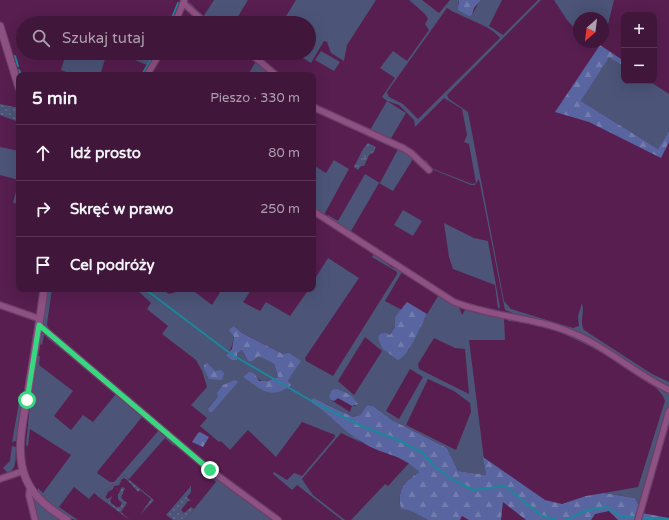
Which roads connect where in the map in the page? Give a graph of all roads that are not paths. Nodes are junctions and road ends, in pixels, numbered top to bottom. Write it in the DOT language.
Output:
graph roads {
  1 [pos="184,2"];
  2 [pos="178,16"];
  3 [pos="199,16"];
  4 [pos="0,26"];
  5 [pos="156,60"];
  6 [pos="258,60"];
  7 [pos="149,72"];
  8 [pos="272,72"];
  9 [pos="16,78"];
  10 [pos="316,108"];
  11 [pos="429,170"];
  12 [pos="316,213"];
  13 [pos="44,292"];
  14 [pos="0,305"];
  15 [pos="39,322"];
  16 [pos="669,390"];
  17 [pos="669,411"];
  18 [pos="23,472"];
  19 [pos="0,479"];
  20 [pos="30,486"];
  21 [pos="35,520"];
  22 [pos="66,520"];
  23 [pos="278,520"];
  24 [pos="638,520"];
  1 -- 2 [label="street"];
  1 -- 3 [label="street"];
  4 -- 9 [label="street"];
  5 -- 7 [label="street"];
  6 -- 8 [label="street"];
  10 -- 11 [label="street"];
  12 -- 16 [label="street"];
  13 -- 15 [label="street"];
  14 -- 15 [label="street"];
  15 -- 18 [label="street"];
  15 -- 23 [label="street"];
  17 -- 24 [label="street"];
  18 -- 19 [label="street"];
  18 -- 20 [label="street"];
  20 -- 21 [label="street"];
  20 -- 22 [label="street"];
}
